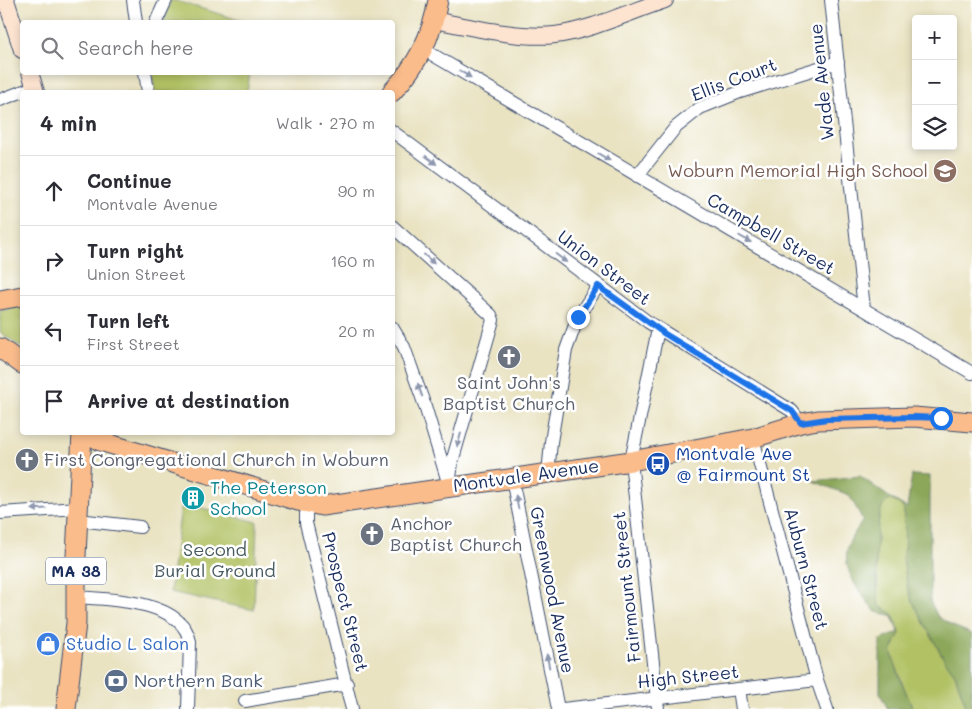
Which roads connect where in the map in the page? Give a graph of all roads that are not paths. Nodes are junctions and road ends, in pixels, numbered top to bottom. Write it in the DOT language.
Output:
graph roads {
  1 [pos="6,0"];
  2 [pos="133,0"];
  3 [pos="166,0"];
  4 [pos="438,0"];
  5 [pos="665,0"];
  6 [pos="831,0"];
  7 [pos="136,20"];
  8 [pos="157,20"];
  9 [pos="434,20"];
  10 [pos="20,44"];
  11 [pos="423,49"];
  12 [pos="838,62"];
  13 [pos="145,75"];
  14 [pos="34,84"];
  15 [pos="21,90"];
  16 [pos="148,90"];
  17 [pos="394,90"];
  18 [pos="20,91"];
  19 [pos="0,100"];
  20 [pos="395,132"];
  21 [pos="637,176"];
  22 [pos="395,229"];
  23 [pos="598,286"];
  24 [pos="20,296"];
  25 [pos="0,300"];
  26 [pos="864,309"];
  27 [pos="658,329"];
  28 [pos="395,331"];
  29 [pos="0,348"];
  30 [pos="20,363"];
  31 [pos="972,373"];
  32 [pos="972,422"];
  33 [pos="801,423"];
  34 [pos="82,435"];
  35 [pos="92,435"];
  36 [pos="753,438"];
  37 [pos="631,461"];
  38 [pos="548,474"];
  39 [pos="512,479"];
  40 [pos="449,487"];
  41 [pos="309,504"];
  42 [pos="0,513"];
  43 [pos="78,514"];
  44 [pos="140,527"];
  45 [pos="76,597"];
  46 [pos="817,680"];
  47 [pos="347,684"];
  48 [pos="739,689"];
  49 [pos="245,701"];
  50 [pos="657,704"];
  51 [pos="66,709"];
  52 [pos="188,709"];
  53 [pos="352,709"];
  54 [pos="558,709"];
  55 [pos="563,709"];
  56 [pos="742,709"];
  57 [pos="827,709"];
  1 -- 10 [label="street"];
  2 -- 7 [label="street"];
  3 -- 8 [label="street"];
  4 -- 9 [label="main road"];
  5 -- 9 [label="street"];
  6 -- 12 [label="street, Wade Avenue"];
  9 -- 11 [label="main road"];
  11 -- 17 [label="main road"];
  11 -- 21 [label="street, Campbell Street, one-way"];
  12 -- 21 [label="street, Ellis Court"];
  12 -- 26 [label="street, Wade Avenue"];
  13 -- 16 [label="street"];
  14 -- 15 [label="street"];
  18 -- 19 [label="street"];
  20 -- 23 [label="street, Union Street, one-way"];
  21 -- 26 [label="street, Campbell Street, one-way"];
  22 -- 40 [label="street, one-way"];
  23 -- 27 [label="street, Union Street"];
  23 -- 38 [label="street"];
  24 -- 25 [label="main road"];
  26 -- 31 [label="street, Campbell Street"];
  27 -- 33 [label="street, Union Street"];
  27 -- 37 [label="street, Fairmount Street"];
  40 -- 28 [label="street, one-way"];
  29 -- 30 [label="main road"];
  32 -- 33 [label="main road, Montvale Avenue"];
  33 -- 36 [label="main road, Montvale Avenue"];
  34 -- 43 [label="main road, MA 38"];
  35 -- 41 [label="main road, Montvale Avenue"];
  36 -- 37 [label="main road, Montvale Avenue"];
  36 -- 46 [label="street, Auburn Street"];
  37 -- 38 [label="main road, Montvale Avenue"];
  37 -- 50 [label="street, Fairmount Street"];
  38 -- 39 [label="main road, Montvale Avenue"];
  39 -- 40 [label="main road, Montvale Avenue"];
  54 -- 39 [label="street, Greenwood Avenue, one-way"];
  40 -- 41 [label="main road, Montvale Avenue"];
  41 -- 47 [label="street, Prospect Street"];
  43 -- 42 [label="street, one-way"];
  43 -- 44 [label="street"];
  43 -- 45 [label="main road, MA 38"];
  45 -- 51 [label="main road, MA 38"];
  45 -- 52 [label="street"];
  46 -- 48 [label="street, High Street"];
  46 -- 57 [label="street, Auburn Street"];
  47 -- 49 [label="street"];
  47 -- 53 [label="street, Prospect Street"];
  48 -- 50 [label="street, High Street"];
  48 -- 56 [label="street"];
  50 -- 55 [label="street, High Street"];
}
